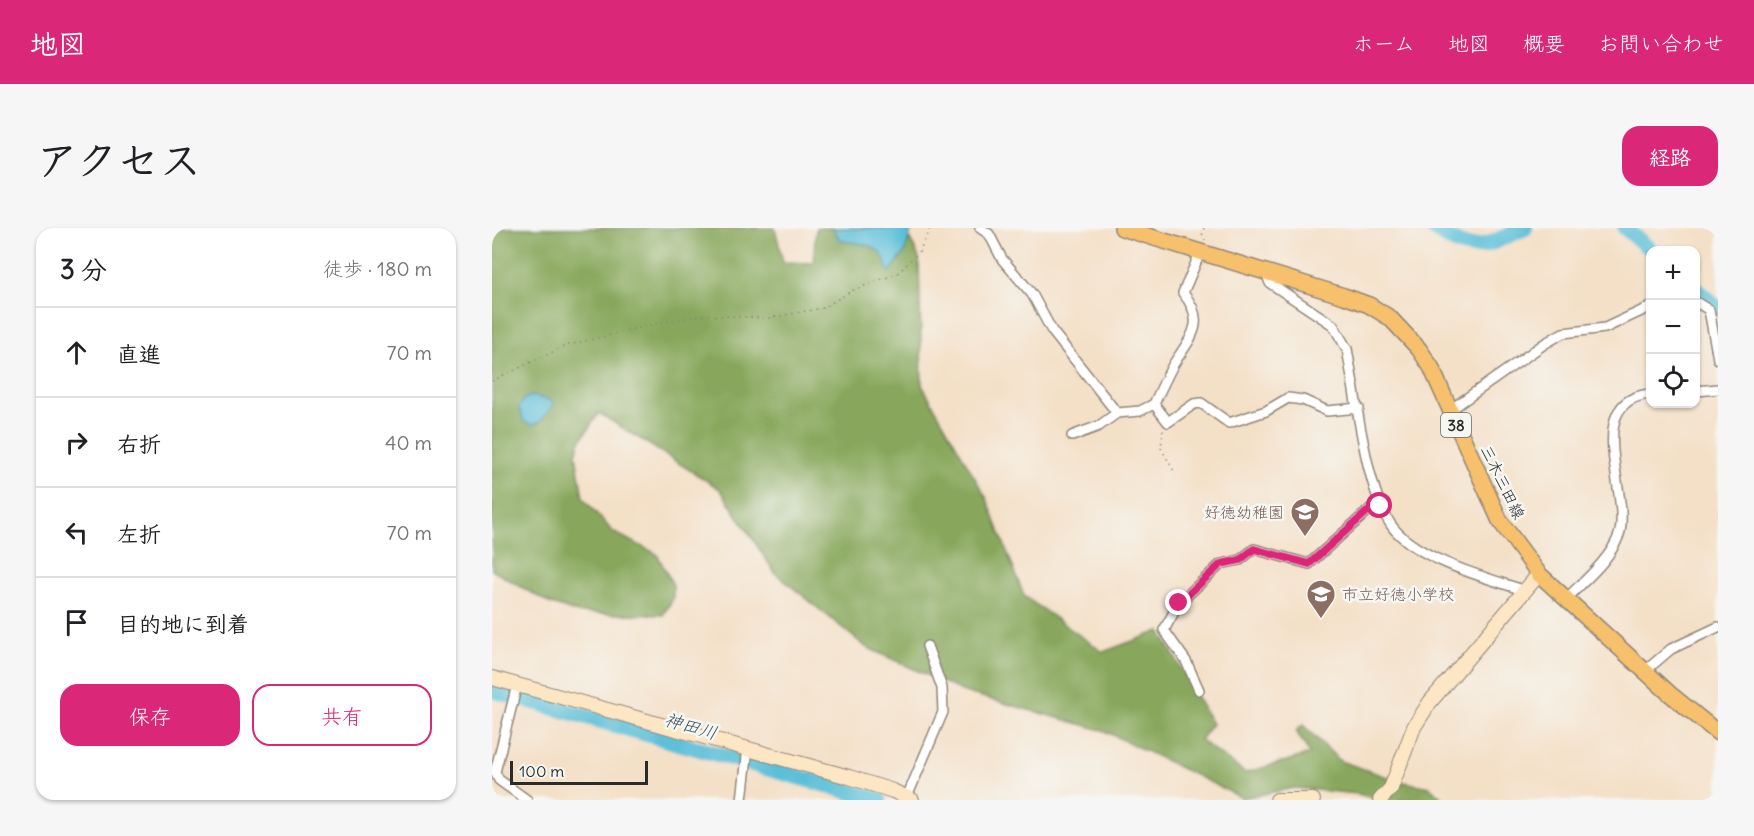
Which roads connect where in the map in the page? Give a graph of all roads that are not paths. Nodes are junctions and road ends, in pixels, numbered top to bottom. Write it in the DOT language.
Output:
graph roads {
  1 [pos="980,228"];
  2 [pos="1122,228"];
  3 [pos="1200,253"];
  4 [pos="1266,273"];
  5 [pos="1700,305"];
  6 [pos="1646,309"];
  7 [pos="1718,359"];
  8 [pos="1718,389"];
  9 [pos="1700,391"];
  10 [pos="1646,395"];
  11 [pos="1154,404"];
  12 [pos="1359,408"];
  13 [pos="1450,411"];
  14 [pos="1117,413"];
  15 [pos="1072,436"];
  16 [pos="1379,501"];
  17 [pos="1539,574"];
  18 [pos="1523,590"];
  19 [pos="1566,599"];
  20 [pos="1718,627"];
  21 [pos="927,646"];
  22 [pos="1645,672"];
  23 [pos="492,678"];
  24 [pos="1198,690"];
  25 [pos="515,693"];
  26 [pos="1718,733"];
  27 [pos="747,753"];
  28 [pos="909,798"];
  29 [pos="526,800"];
  30 [pos="741,800"];
  31 [pos="1277,800"];
  32 [pos="1313,800"];
  33 [pos="1380,800"];
  1 -- 14 [label="street"];
  2 -- 3 [label="main road, 三木三田線 / 38"];
  3 -- 4 [label="main road, 三木三田線 / 38"];
  3 -- 11 [label="street"];
  4 -- 12 [label="street"];
  4 -- 13 [label="main road, 三木三田線 / 38"];
  5 -- 7 [label="street"];
  6 -- 13 [label="street"];
  8 -- 9 [label="street"];
  10 -- 19 [label="street"];
  11 -- 12 [label="street"];
  11 -- 14 [label="street"];
  12 -- 16 [label="street"];
  13 -- 17 [label="main road, 三木三田線 / 38"];
  14 -- 15 [label="street"];
  16 -- 18 [label="street"];
  16 -- 24 [label="street"];
  17 -- 18 [label="street"];
  17 -- 19 [label="main road, 三木三田線 / 38"];
  18 -- 33 [label="street"];
  19 -- 22 [label="main road, 三木三田線 / 38"];
  20 -- 22 [label="street"];
  21 -- 28 [label="street"];
  22 -- 26 [label="main road, 三木三田線 / 38"];
  23 -- 25 [label="street"];
  25 -- 27 [label="street"];
  25 -- 29 [label="street"];
  27 -- 28 [label="street"];
  27 -- 30 [label="street"];
  31 -- 32 [label="street"];
}
